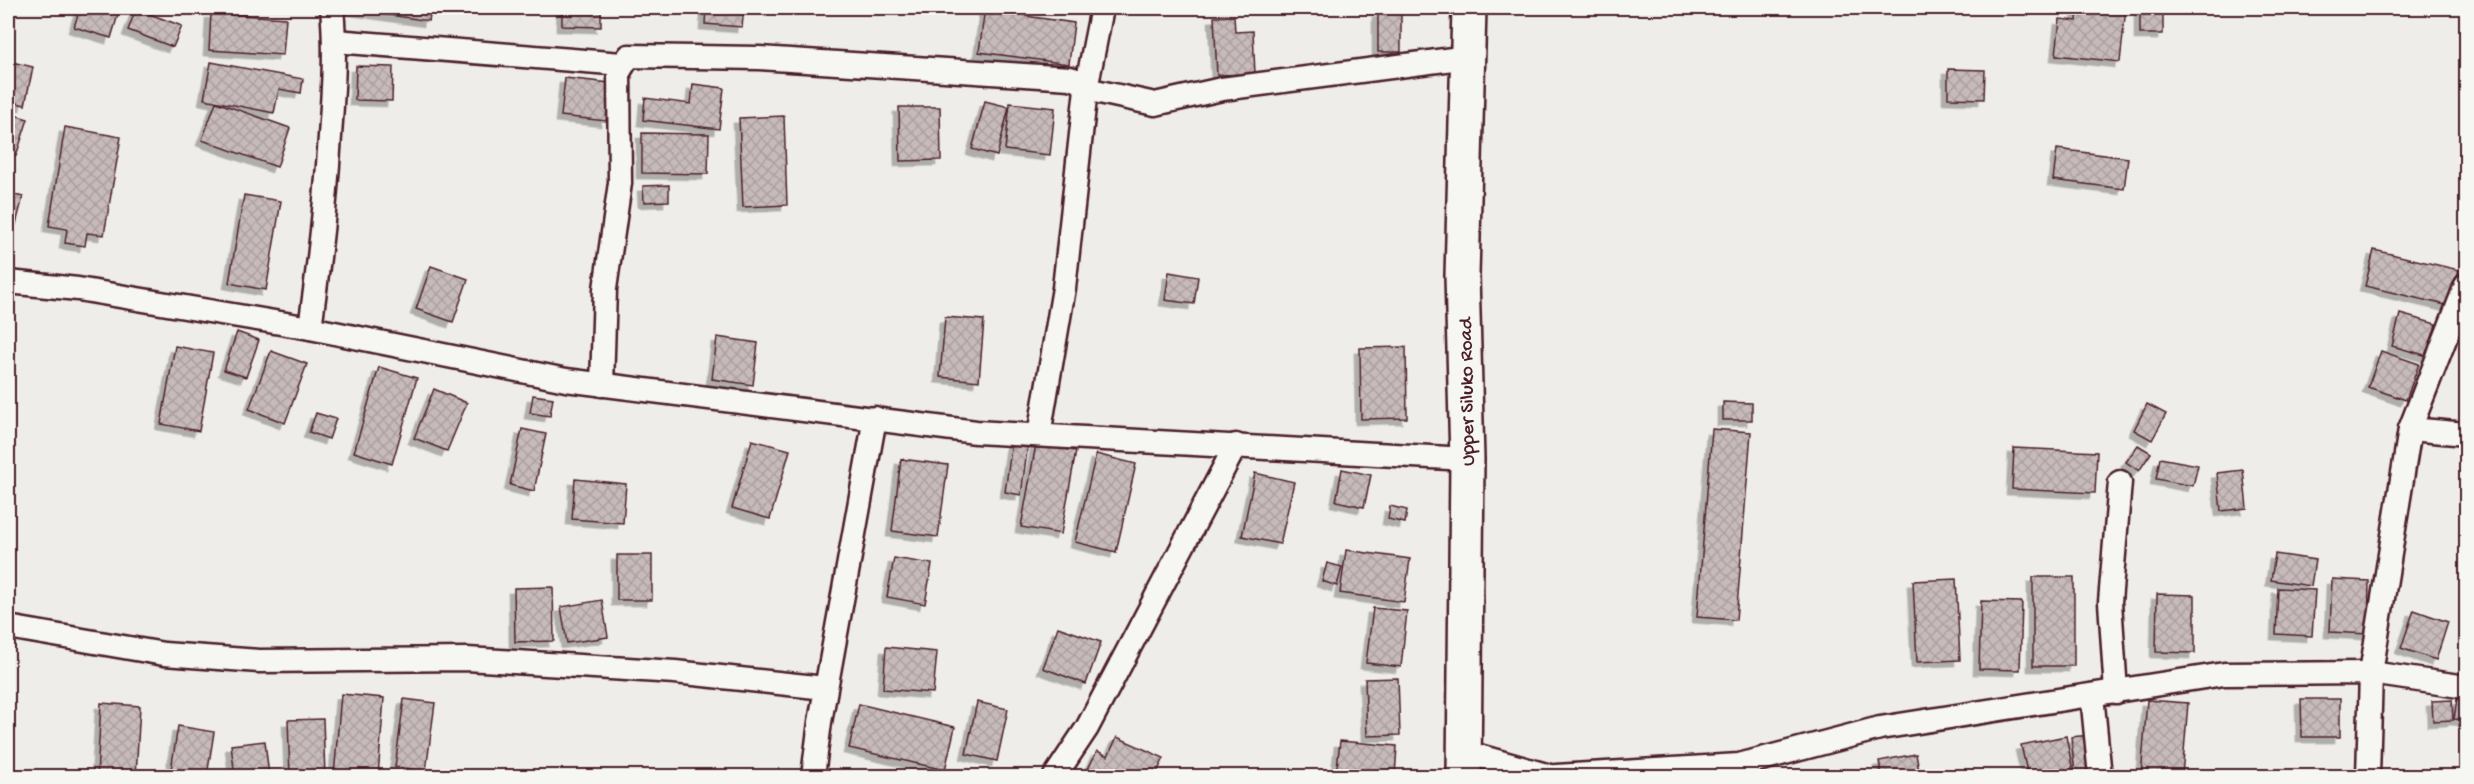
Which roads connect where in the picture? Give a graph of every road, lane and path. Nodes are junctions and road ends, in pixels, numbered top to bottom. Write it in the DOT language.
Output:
graph roads {
  1 [pos="332,8"];
  2 [pos="1102,8"];
  3 [pos="1469,8"];
  4 [pos="335,41"];
  5 [pos="1468,57"];
  6 [pos="622,64"];
  7 [pos="1086,89"];
  8 [pos="8,282"];
  9 [pos="2466,285"];
  10 [pos="309,328"];
  11 [pos="602,385"];
  12 [pos="875,418"];
  13 [pos="2410,429"];
  14 [pos="2466,434"];
  15 [pos="1039,435"];
  16 [pos="1236,445"];
  17 [pos="1467,459"];
  18 [pos="2120,482"];
  19 [pos="8,627"];
  20 [pos="2371,673"];
  21 [pos="2466,687"];
  22 [pos="825,688"];
  23 [pos="2116,692"];
  24 [pos="2092,695"];
  25 [pos="1465,764"];
  26 [pos="813,777"];
  27 [pos="1055,777"];
  28 [pos="1550,777"];
  29 [pos="1556,777"];
  30 [pos="2100,777"];
  31 [pos="2368,777"];
  1 -- 4 [label="street"];
  2 -- 7 [label="street"];
  3 -- 5 [label="main road, Upper Siluko Road"];
  4 -- 6 [label="street"];
  4 -- 10 [label="street"];
  5 -- 7 [label="street"];
  5 -- 17 [label="main road, Upper Siluko Road"];
  6 -- 7 [label="street"];
  6 -- 11 [label="street"];
  7 -- 15 [label="street"];
  8 -- 10 [label="street"];
  9 -- 13 [label="street"];
  10 -- 11 [label="street"];
  11 -- 12 [label="street"];
  12 -- 15 [label="street"];
  12 -- 22 [label="street"];
  13 -- 14 [label="street"];
  13 -- 20 [label="street"];
  15 -- 16 [label="street"];
  16 -- 17 [label="street"];
  16 -- 27 [label="street"];
  17 -- 25 [label="main road, Upper Siluko Road"];
  18 -- 23 [label="street"];
  19 -- 22 [label="street"];
  20 -- 21 [label="street"];
  20 -- 23 [label="street"];
  20 -- 31 [label="street"];
  22 -- 26 [label="street"];
  23 -- 24 [label="street"];
  24 -- 29 [label="street"];
  24 -- 30 [label="street"];
  25 -- 28 [label="street"];
}
